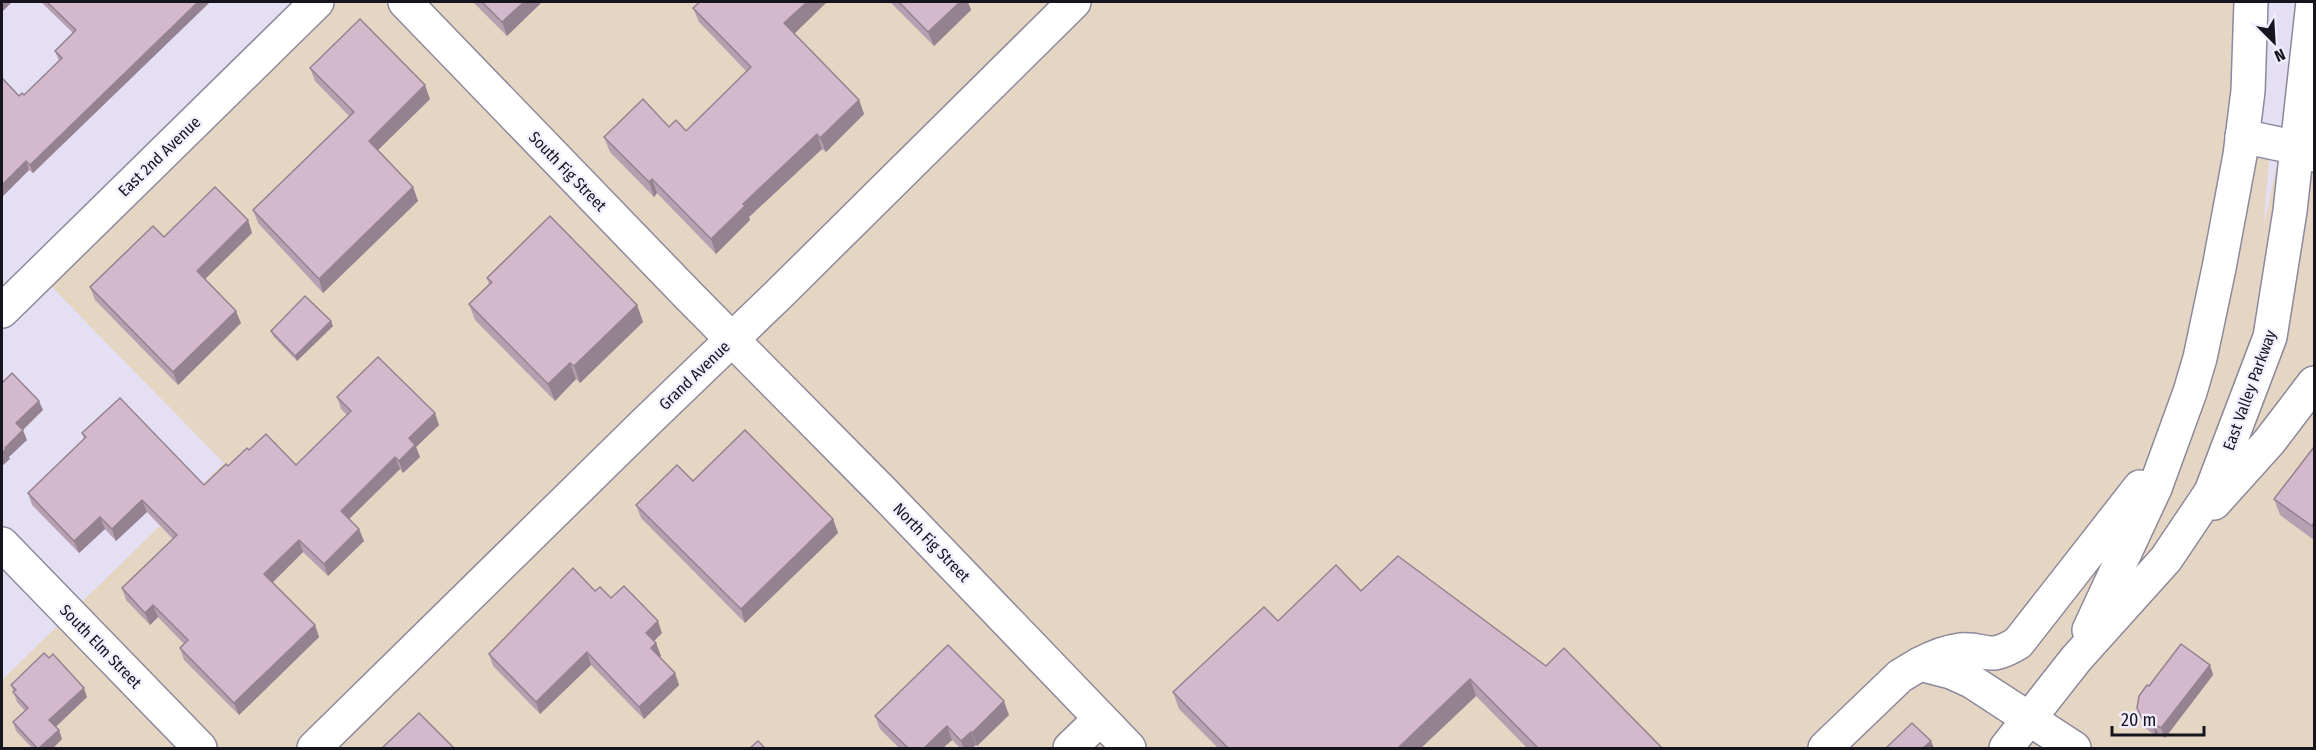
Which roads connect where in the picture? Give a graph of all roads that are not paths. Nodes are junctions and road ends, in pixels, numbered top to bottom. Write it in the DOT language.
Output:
graph roads {
  1 [pos="317,2"];
  2 [pos="405,2"];
  3 [pos="1074,2"];
  4 [pos="2251,2"];
  5 [pos="2313,2"];
  6 [pos="2242,136"];
  7 [pos="2306,152"];
  8 [pos="2,311"];
  9 [pos="733,338"];
  10 [pos="2314,383"];
  11 [pos="2171,444"];
  12 [pos="2183,537"];
  13 [pos="2,544"];
  14 [pos="2076,659"];
  15 [pos="1920,664"];
  16 [pos="1100,719"];
  17 [pos="2029,720"];
  18 [pos="200,748"];
  19 [pos="314,748"];
  20 [pos="1070,748"];
  21 [pos="1129,748"];
  22 [pos="1826,748"];
  23 [pos="2006,748"];
  24 [pos="2074,748"];
  1 -- 8 [label="main road, East 2nd Avenue"];
  2 -- 9 [label="main road, South Fig Street"];
  3 -- 9 [label="main road, Grand Avenue"];
  4 -- 6 [label="main road, East Valley Parkway"];
  5 -- 7 [label="main road, East Valley Parkway"];
  6 -- 7 [label="main road"];
  6 -- 11 [label="main road, East Valley Parkway"];
  7 -- 12 [label="main road, East Valley Parkway"];
  9 -- 16 [label="main road, North Fig Street"];
  9 -- 19 [label="main road, Grand Avenue"];
  10 -- 12 [label="main road"];
  11 -- 14 [label="main road, East Valley Parkway"];
  11 -- 15 [label="main road"];
  12 -- 14 [label="main road, East Valley Parkway"];
  13 -- 18 [label="main road, South Elm Street"];
  14 -- 17 [label="main road, East Valley Parkway"];
  15 -- 17 [label="main road"];
  15 -- 22 [label="main road"];
  16 -- 20 [label="main road"];
  16 -- 21 [label="main road, North Fig Street"];
  17 -- 23 [label="main road, East Valley Parkway"];
  17 -- 24 [label="main road"];
}
